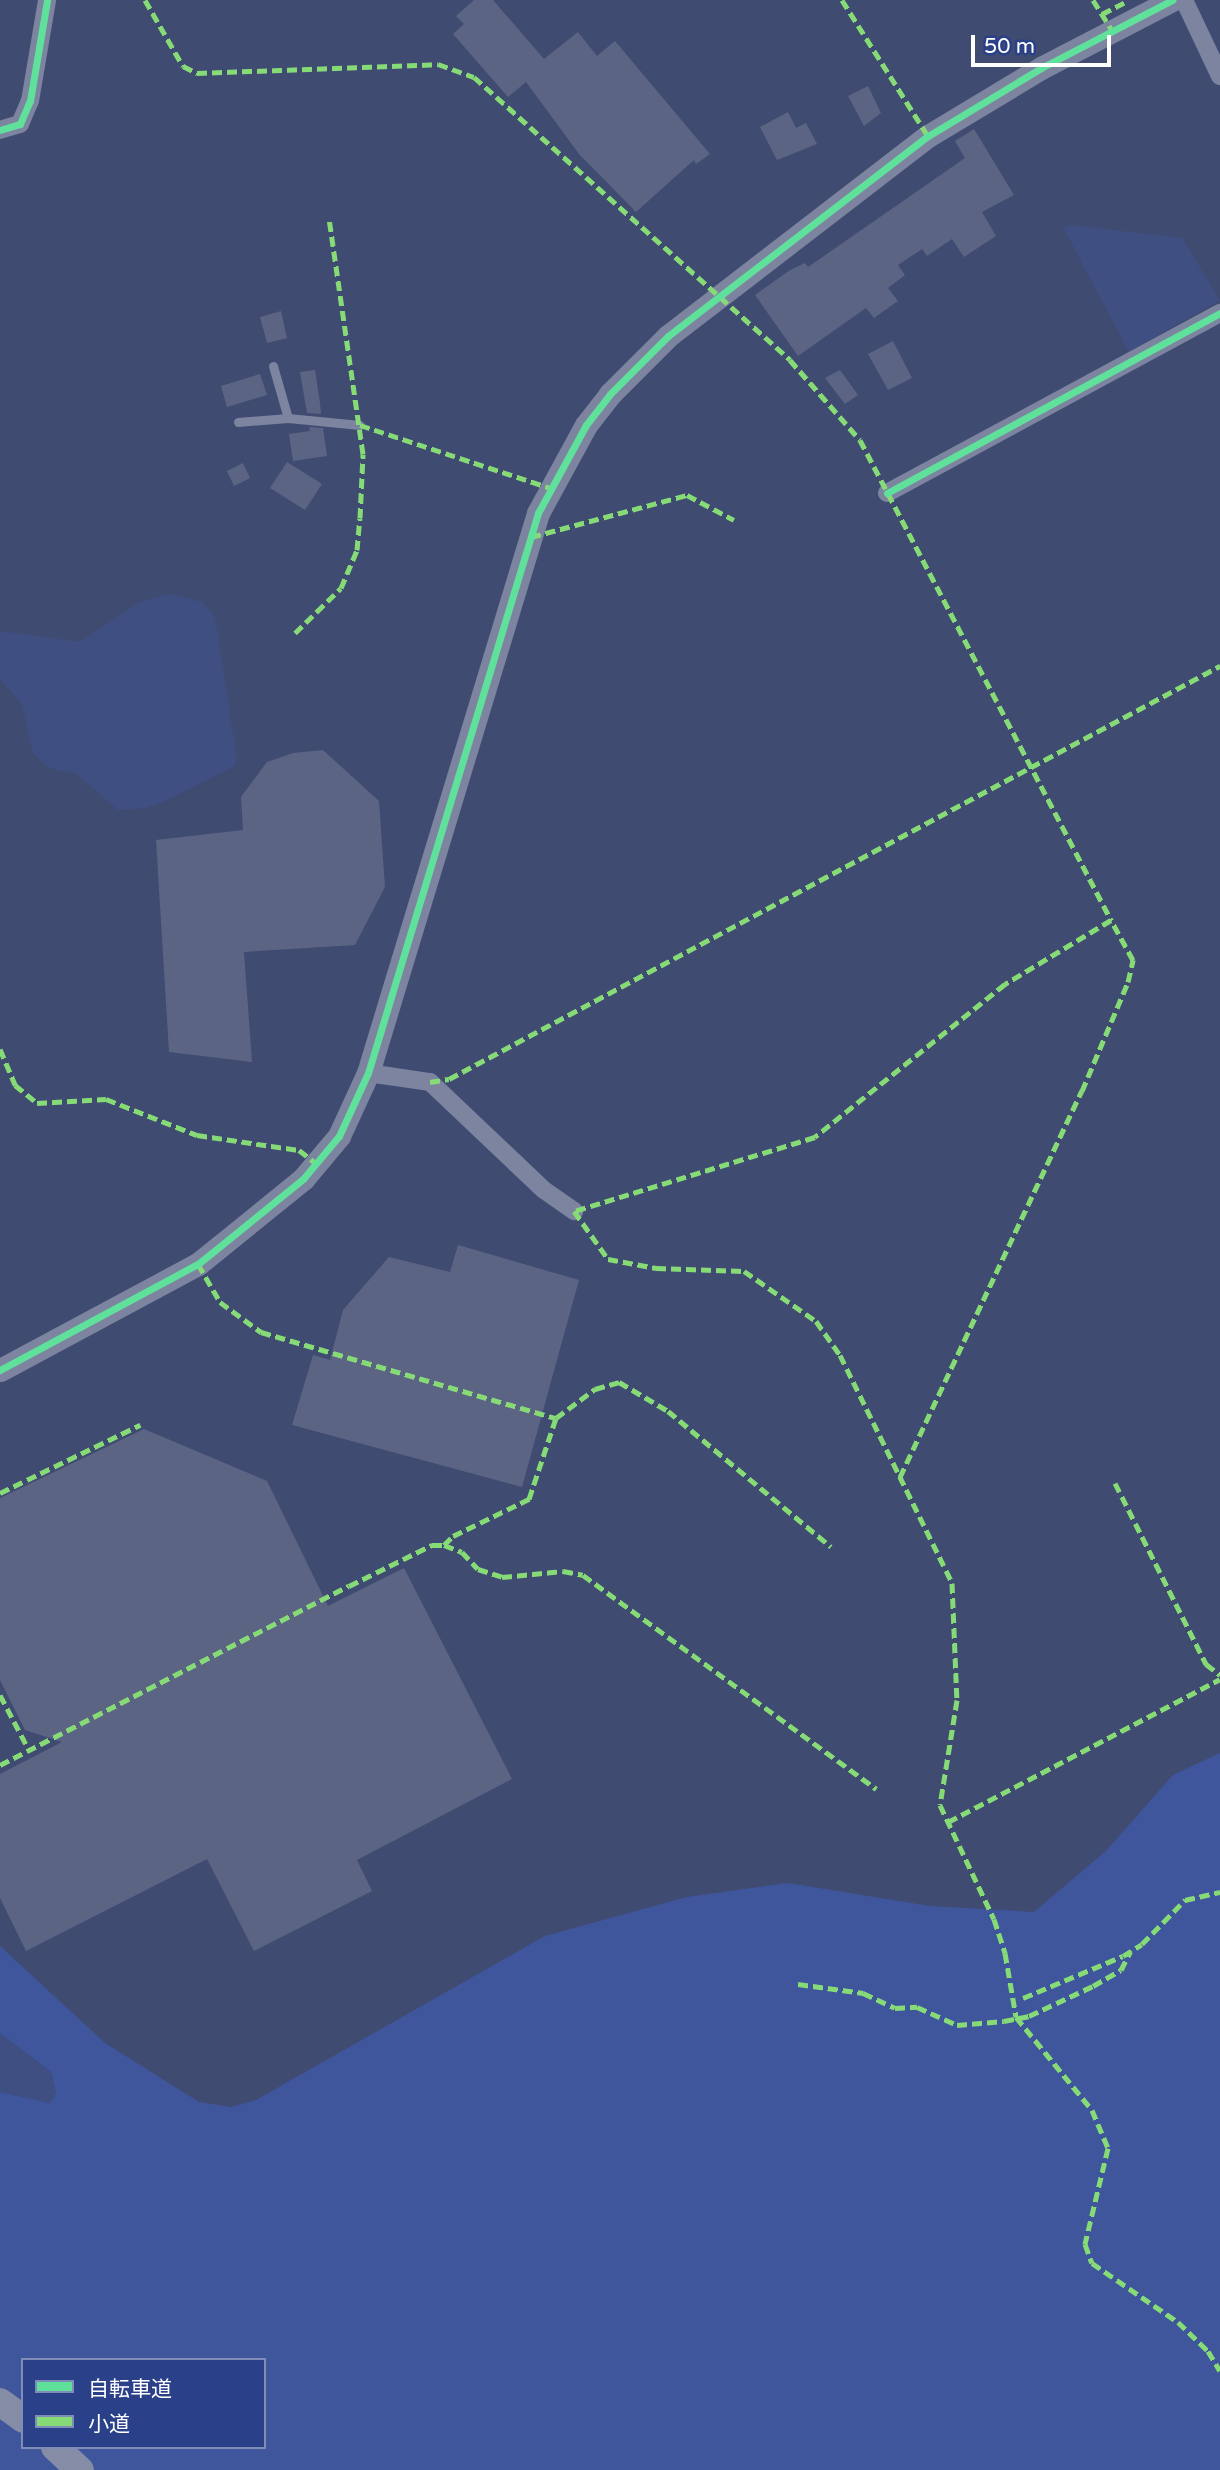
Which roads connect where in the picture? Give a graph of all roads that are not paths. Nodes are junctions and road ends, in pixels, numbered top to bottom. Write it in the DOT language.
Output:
graph roads {
  1 [pos="47,0"];
  2 [pos="1172,0"];
  3 [pos="1184,0"];
  4 [pos="1220,76"];
  5 [pos="0,130"];
  6 [pos="1220,313"];
  7 [pos="273,366"];
  8 [pos="288,418"];
  9 [pos="238,422"];
  10 [pos="360,425"];
  11 [pos="887,493"];
  12 [pos="368,1073"];
  13 [pos="574,1211"];
  14 [pos="0,1370"];
  15 [pos="0,2402"];
  16 [pos="21,2418"];
  17 [pos="57,2449"];
  18 [pos="80,2470"];
  1 -- 5 [label="street"];
  2 -- 12 [label="street"];
  3 -- 4 [label="street"];
  6 -- 11 [label="street"];
  7 -- 8 [label="lane"];
  8 -- 9 [label="lane"];
  8 -- 10 [label="lane"];
  12 -- 13 [label="street"];
  12 -- 14 [label="street"];
  15 -- 16 [label="main road"];
  17 -- 18 [label="main road"];
}
